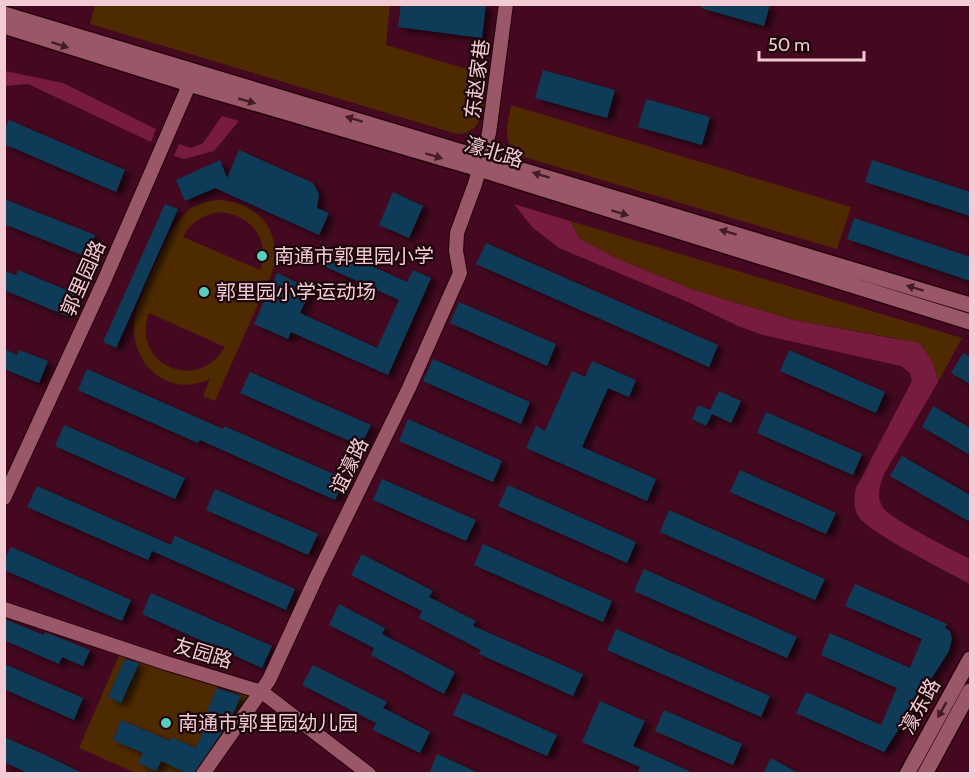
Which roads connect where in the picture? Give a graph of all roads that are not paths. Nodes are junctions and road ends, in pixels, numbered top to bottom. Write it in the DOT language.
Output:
graph roads {
  1 [pos="506,4"];
  2 [pos="4,14"];
  3 [pos="4,26"];
  4 [pos="192,78"];
  5 [pos="480,163"];
  6 [pos="970,305"];
  7 [pos="970,322"];
  8 [pos="4,498"];
  9 [pos="4,609"];
  10 [pos="970,659"];
  11 [pos="970,691"];
  12 [pos="262,692"];
  13 [pos="203,774"];
  14 [pos="369,774"];
  15 [pos="907,774"];
  16 [pos="925,774"];
  1 -- 5 [label="street, 东赵家巷"];
  2 -- 4 [label="street, 濠北路"];
  3 -- 4 [label="street, 濠北路, one-way"];
  4 -- 5 [label="street, 濠北路"];
  4 -- 8 [label="street, 郭里园路"];
  6 -- 5 [label="street, 濠北路, one-way"];
  5 -- 7 [label="street, 濠北路, one-way"];
  5 -- 12 [label="street, 谊濠路"];
  9 -- 12 [label="street, 友园路"];
  10 -- 15 [label="street, 濠东路, one-way"];
  11 -- 16 [label="street, 濠东路"];
  12 -- 13 [label="street, 谊濠路"];
  12 -- 14 [label="street, 友园路"];
}
